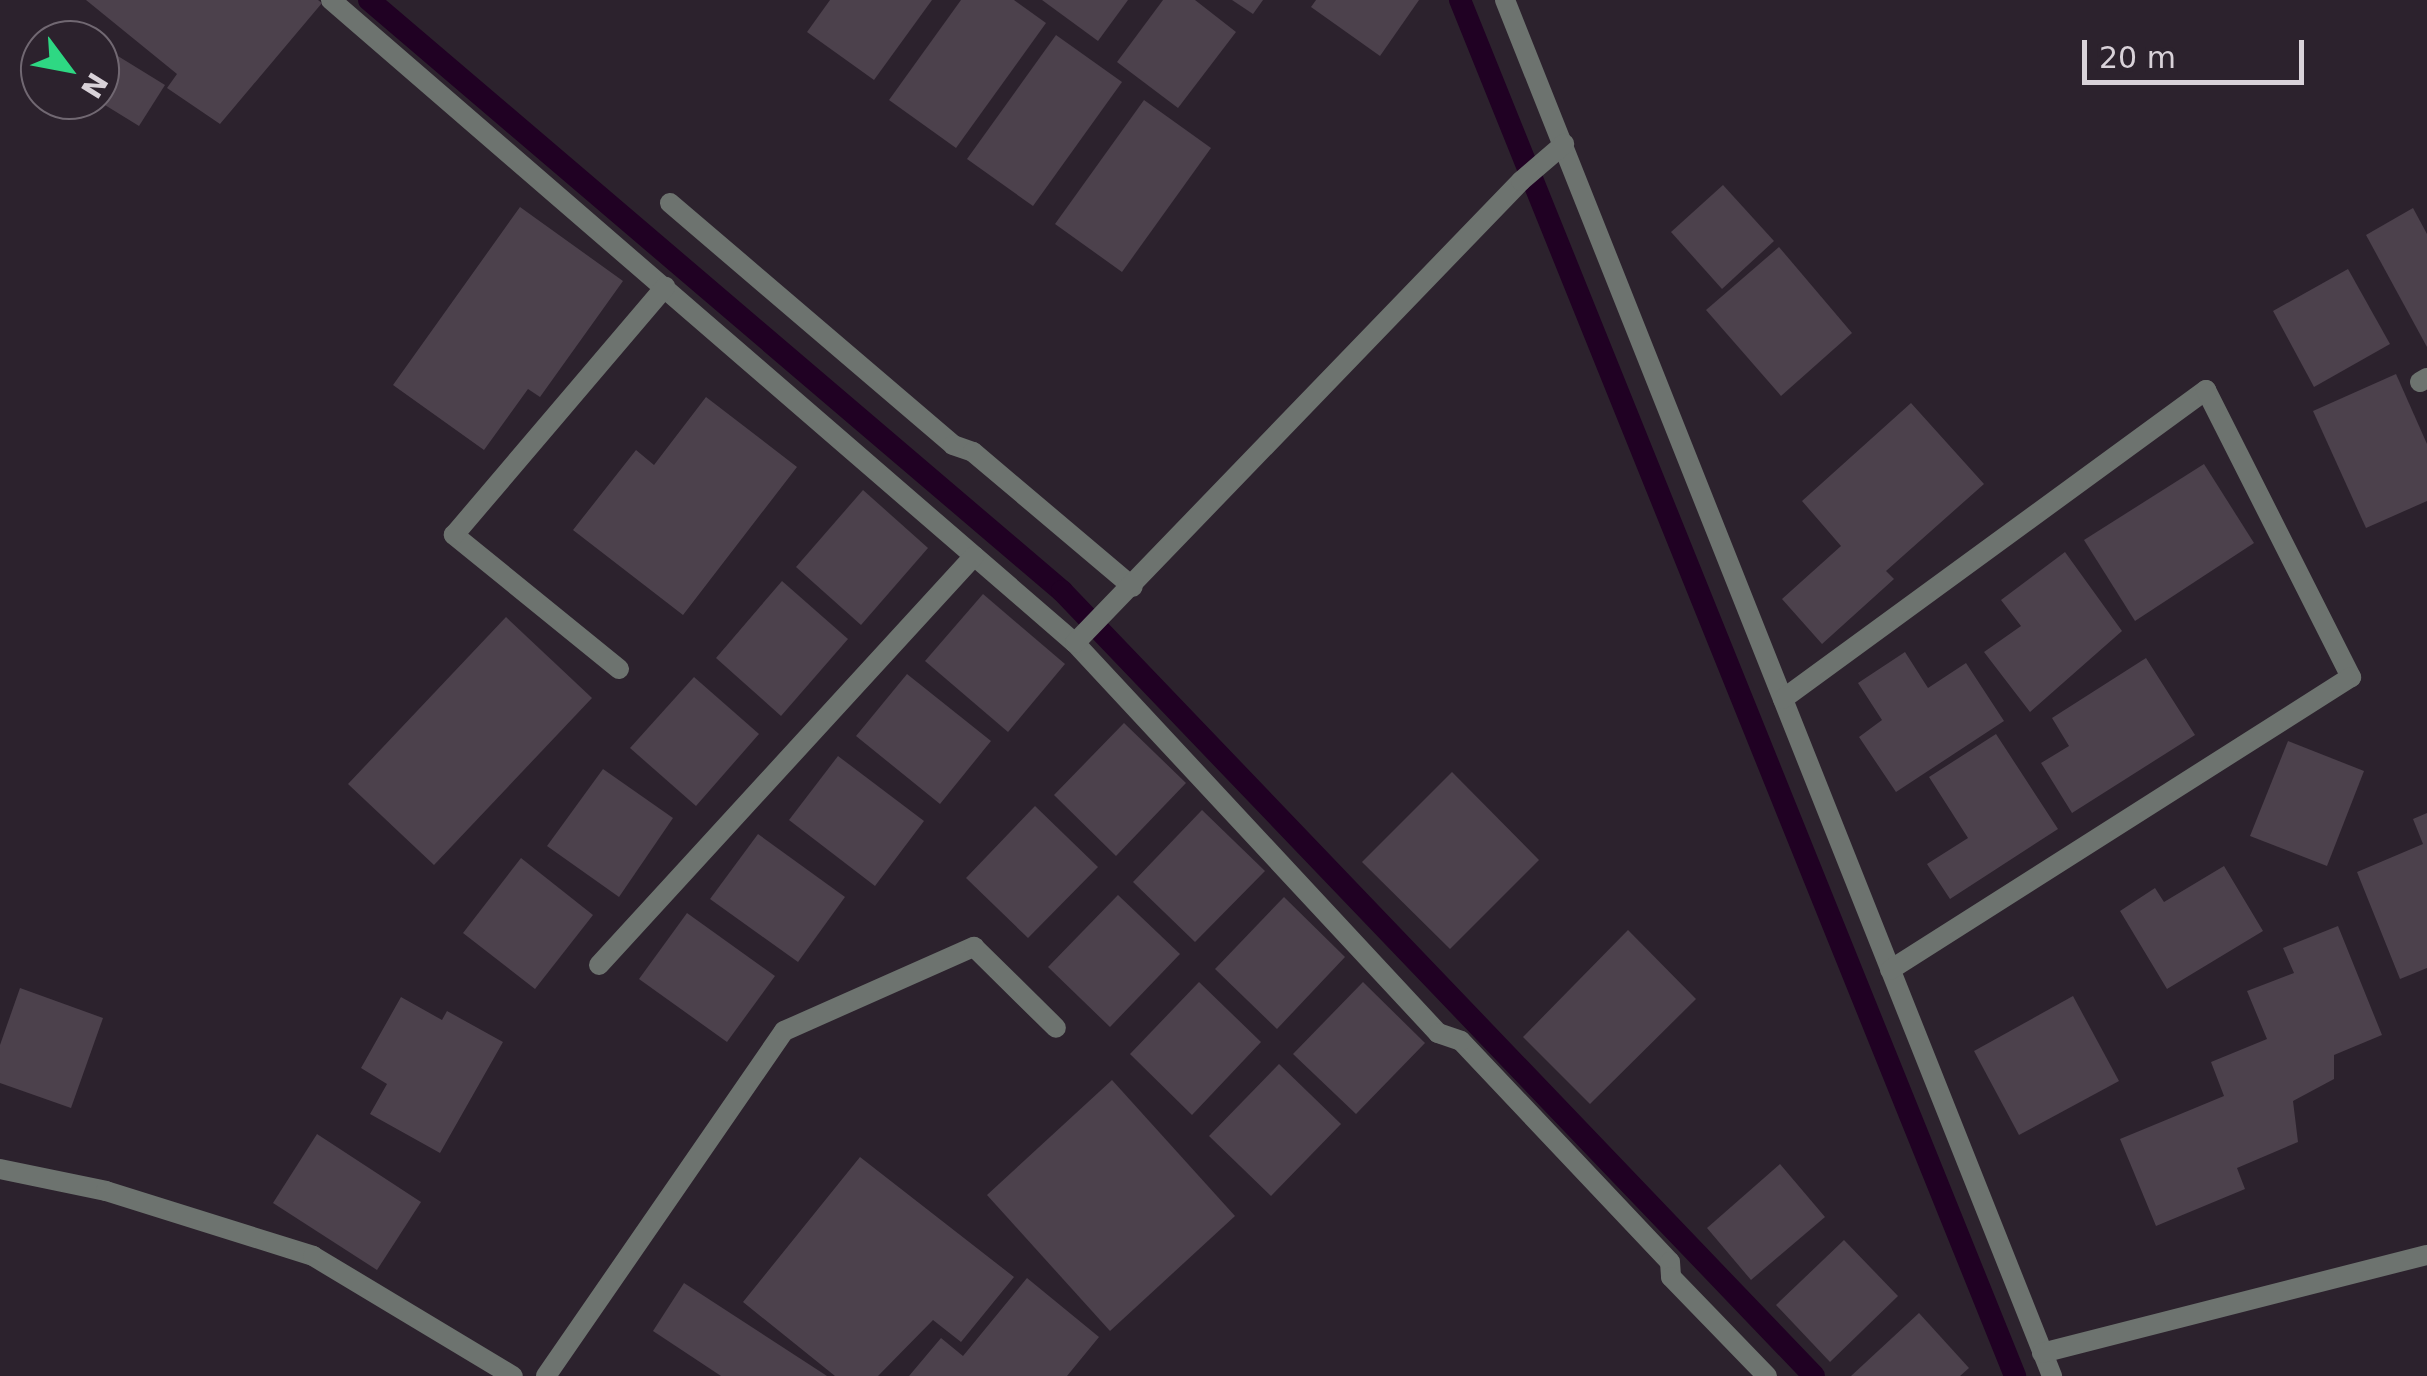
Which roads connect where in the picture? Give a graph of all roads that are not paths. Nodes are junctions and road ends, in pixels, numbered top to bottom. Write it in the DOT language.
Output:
graph roads {
  1 [pos="331,0"];
  2 [pos="1506,0"];
  3 [pos="1564,144"];
  4 [pos="670,203"];
  5 [pos="666,287"];
  6 [pos="974,556"];
  7 [pos="1133,588"];
  8 [pos="1082,636"];
  9 [pos="619,668"];
  10 [pos="1783,699"];
  11 [pos="599,965"];
  12 [pos="1890,970"];
  13 [pos="1056,1028"];
  14 [pos="0,1169"];
  15 [pos="2427,1255"];
  16 [pos="2042,1353"];
  17 [pos="513,1376"];
  18 [pos="546,1376"];
  19 [pos="1767,1376"];
  20 [pos="2052,1376"];
  1 -- 5 [label="street"];
  2 -- 3 [label="street"];
  3 -- 7 [label="street"];
  3 -- 10 [label="street"];
  4 -- 7 [label="street"];
  5 -- 6 [label="street"];
  5 -- 9 [label="street"];
  6 -- 8 [label="street"];
  6 -- 11 [label="street"];
  7 -- 8 [label="street"];
  8 -- 19 [label="street"];
  10 -- 12 [label="street"];
  10 -- 12 [label="street"];
  12 -- 16 [label="street"];
  13 -- 18 [label="street"];
  14 -- 17 [label="street"];
  15 -- 16 [label="street"];
  16 -- 20 [label="street"];
}
